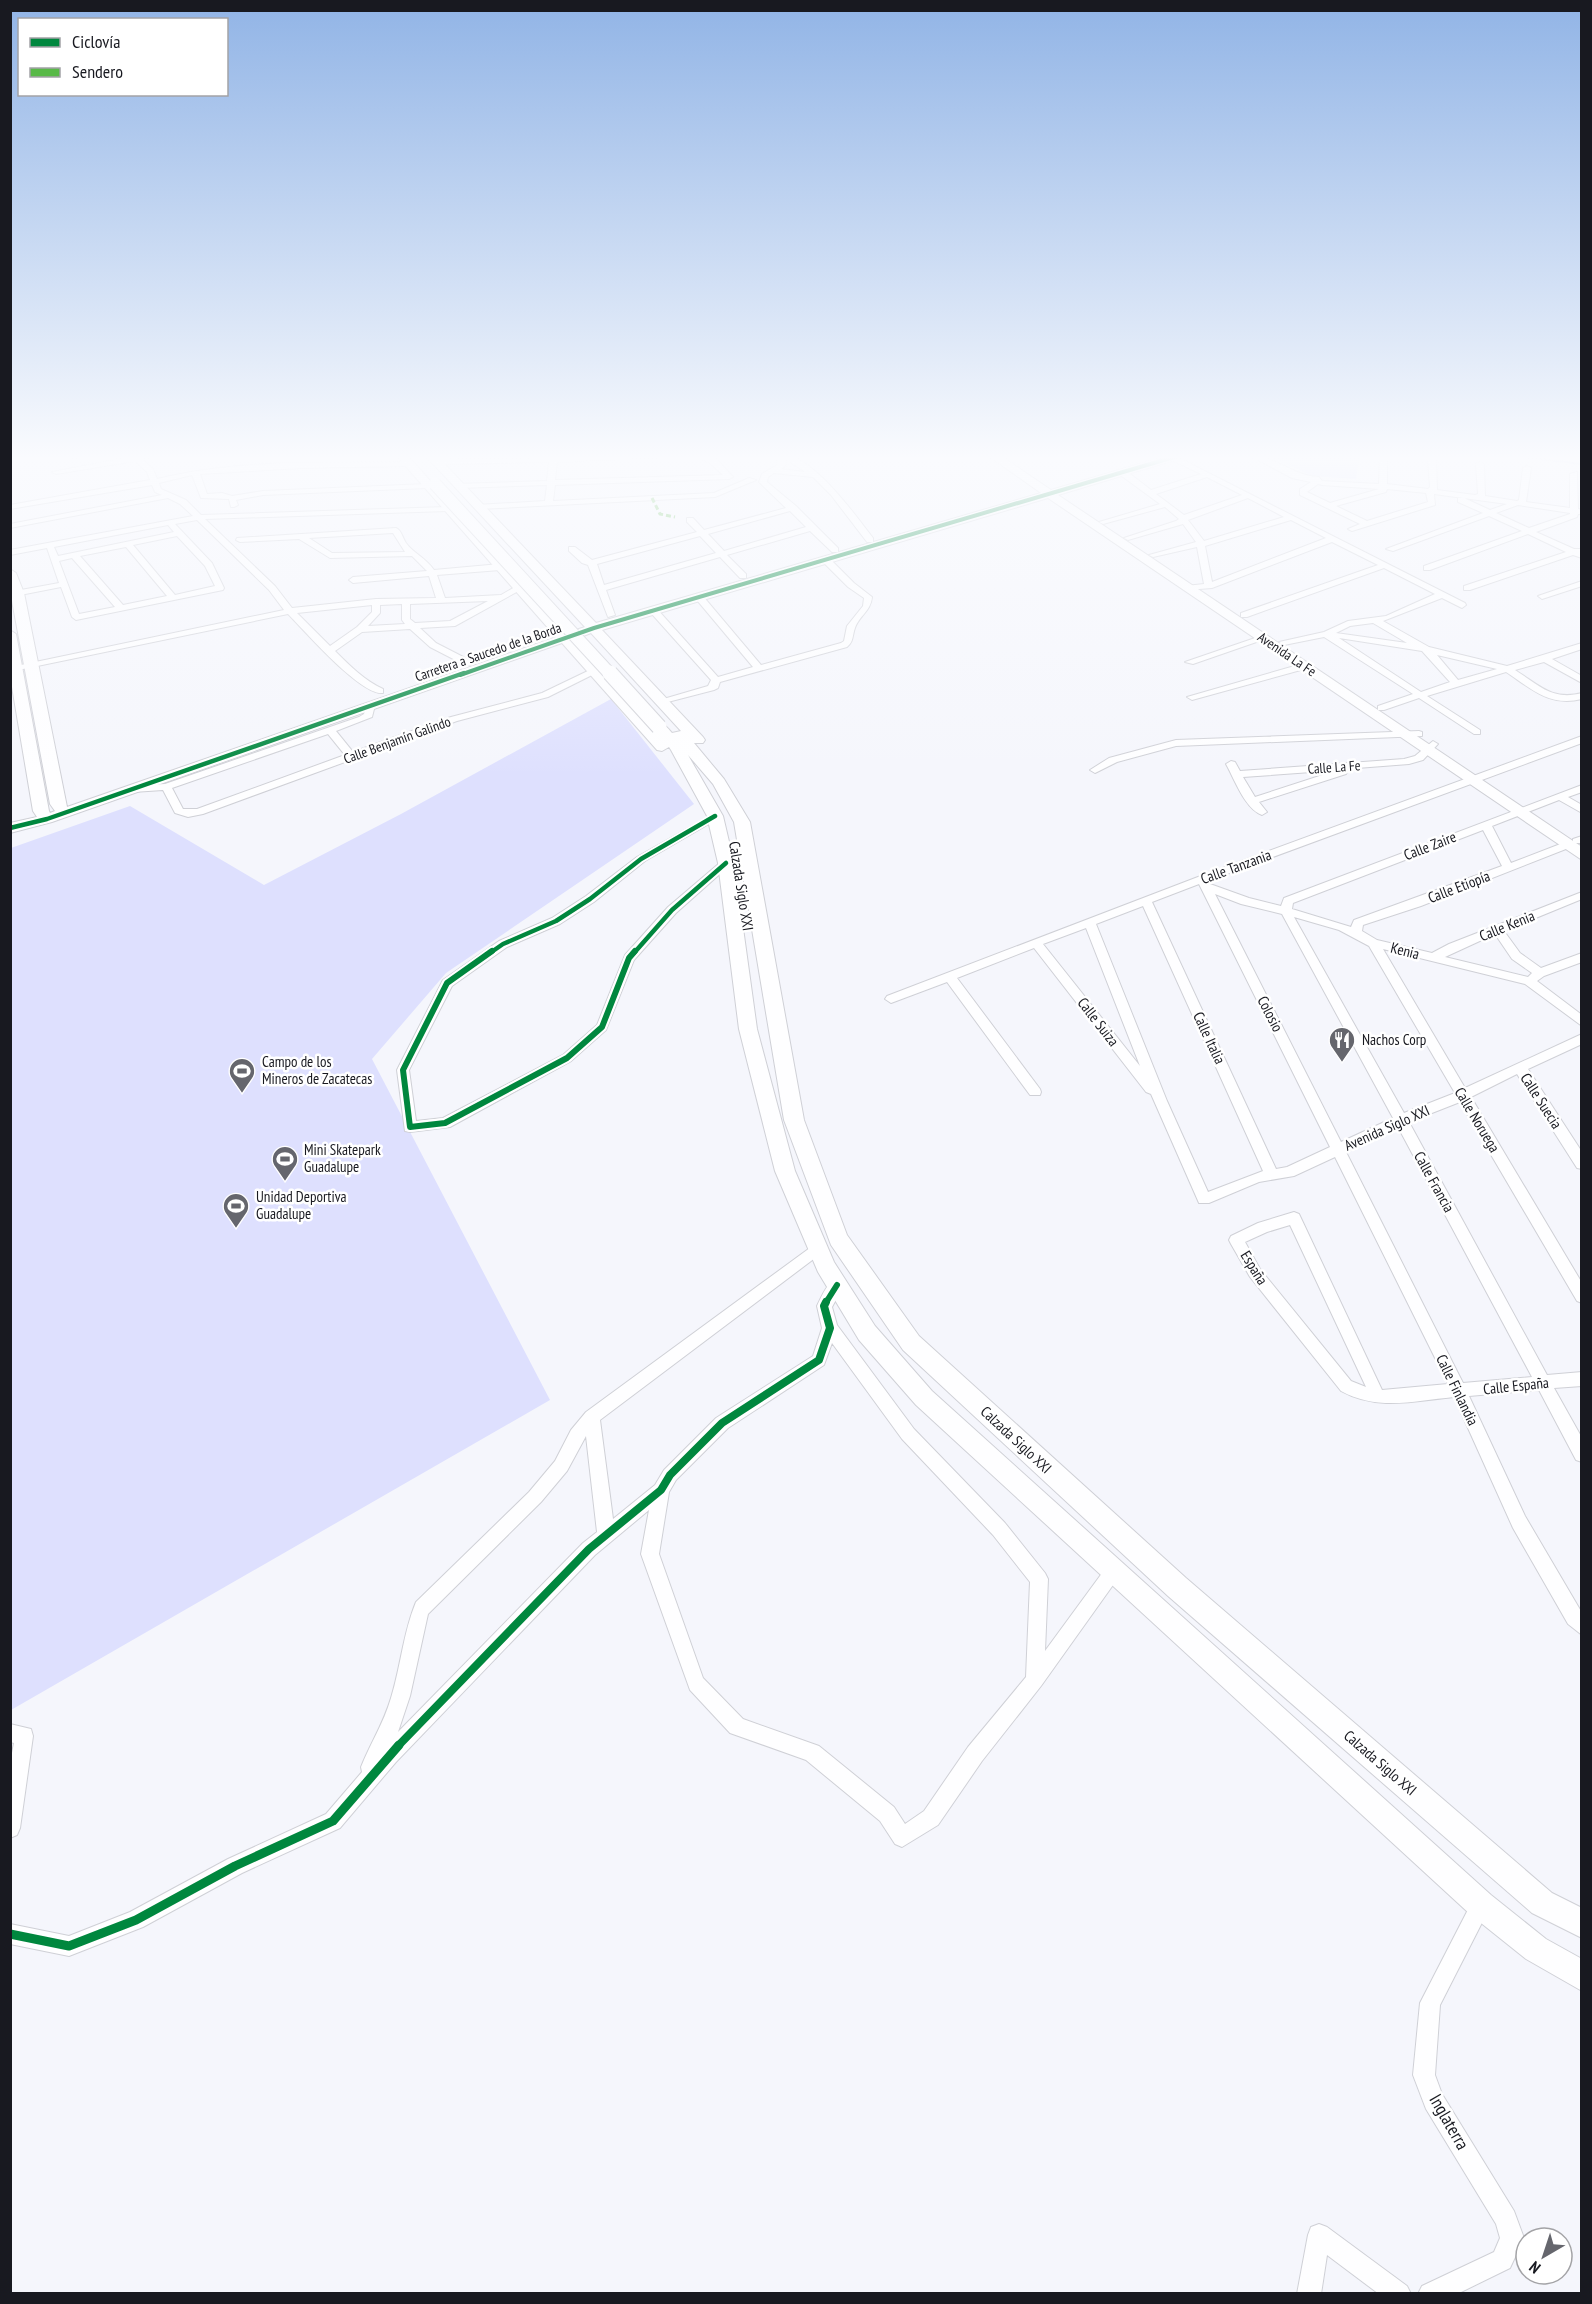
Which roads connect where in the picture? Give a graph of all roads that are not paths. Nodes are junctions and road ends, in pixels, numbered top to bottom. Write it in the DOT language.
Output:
graph roads {
  1 [pos="56,562"];
  2 [pos="80,562"];
  3 [pos="143,562"];
  4 [pos="206,562"];
  5 [pos="244,562"];
  6 [pos="423,562"];
  7 [pos="495,562"];
  8 [pos="509,562"];
  9 [pos="518,562"];
  10 [pos="531,562"];
  11 [pos="587,562"];
  12 [pos="597,562"];
  13 [pos="695,562"];
  14 [pos="729,562"];
  15 [pos="803,562"];
  16 [pos="810,562"];
  17 [pos="835,562"];
  18 [pos="1161,562"];
  19 [pos="1163,562"];
  20 [pos="1199,562"];
  21 [pos="1270,562"];
  22 [pos="1374,562"];
  23 [pos="1446,562"];
  24 [pos="1549,562"];
  25 [pos="592,563"];
  26 [pos="1383,566"];
  27 [pos="500,567"];
  28 [pos="1427,568"];
  29 [pos="10,573"];
  30 [pos="433,574"];
  31 [pos="743,576"];
  32 [pos="353,580"];
  33 [pos="1581,583"];
  34 [pos="65,584"];
  35 [pos="1200,587"];
  36 [pos="602,588"];
  37 [pos="1467,588"];
  38 [pos="518,589"];
  39 [pos="1441,595"];
  40 [pos="1542,596"];
  41 [pos="14,597"];
  42 [pos="504,597"];
  43 [pos="699,597"];
  44 [pos="173,598"];
  45 [pos="441,600"];
  46 [pos="406,601"];
  47 [pos="376,602"];
  48 [pos="1462,605"];
  49 [pos="121,608"];
  50 [pos="576,609"];
  51 [pos="290,611"];
  52 [pos="654,611"];
  53 [pos="611,615"];
  54 [pos="1244,615"];
  55 [pos="549,619"];
  56 [pos="1376,621"];
  57 [pos="413,626"];
  58 [pos="589,628"];
  59 [pos="360,629"];
  60 [pos="563,634"];
  61 [pos="1326,634"];
  62 [pos="1264,638"];
  63 [pos="1284,642"];
  64 [pos="12,644"];
  65 [pos="1581,646"];
  66 [pos="613,648"];
  67 [pos="330,650"];
  68 [pos="1430,651"];
  69 [pos="581,654"];
  70 [pos="1545,659"];
  71 [pos="1190,662"];
  72 [pos="468,663"];
  73 [pos="1305,666"];
  74 [pos="24,668"];
  75 [pos="758,668"];
  76 [pos="1507,669"];
  77 [pos="595,671"];
  78 [pos="716,680"];
  79 [pos="1581,680"];
  80 [pos="1456,683"];
  81 [pos="380,691"];
  82 [pos="1421,694"];
  83 [pos="1581,696"];
  84 [pos="1192,697"];
  85 [pos="663,702"];
  86 [pos="370,705"];
  87 [pos="1381,708"];
  88 [pos="664,726"];
  89 [pos="330,731"];
  90 [pos="1478,732"];
  91 [pos="1402,733"];
  92 [pos="1419,734"];
  93 [pos="1581,739"];
  94 [pos="1430,747"];
  95 [pos="352,757"];
  96 [pos="1231,764"];
  97 [pos="685,765"];
  98 [pos="1347,766"];
  99 [pos="1095,770"];
  100 [pos="1237,774"];
  101 [pos="1475,776"];
  102 [pos="719,782"];
  103 [pos="166,787"];
  104 [pos="1581,788"];
  105 [pos="133,789"];
  106 [pos="1561,796"];
  107 [pos="1252,801"];
  108 [pos="61,808"];
  109 [pos="1524,810"];
  110 [pos="1581,810"];
  111 [pos="1262,812"];
  112 [pos="44,815"];
  113 [pos="715,816"];
  114 [pos="1486,825"];
  115 [pos="10,827"];
  116 [pos="1577,842"];
  117 [pos="1581,855"];
  118 [pos="726,863"];
  119 [pos="1508,868"];
  120 [pos="1204,883"];
  121 [pos="1581,895"];
  122 [pos="1146,901"];
  123 [pos="1286,910"];
  124 [pos="1090,922"];
  125 [pos="1497,929"];
  126 [pos="1356,932"];
  127 [pos="1036,943"];
  128 [pos="1373,943"];
  129 [pos="1581,957"];
  130 [pos="1433,958"];
  131 [pos="1540,973"];
  132 [pos="950,977"];
  133 [pos="1529,981"];
  134 [pos="891,999"];
  135 [pos="1581,1021"];
  136 [pos="1575,1040"];
  137 [pos="1520,1068"];
  138 [pos="1035,1092"];
  139 [pos="1463,1095"];
  140 [pos="1160,1101"];
  141 [pos="1401,1120"];
  142 [pos="1338,1150"];
  143 [pos="1581,1164"];
  144 [pos="1272,1176"];
  145 [pos="1204,1199"];
  146 [pos="818,1248"];
  147 [pos="837,1285"];
  148 [pos="1581,1298"];
  149 [pos="830,1328"];
  150 [pos="1581,1379"];
  151 [pos="1544,1383"];
  152 [pos="1459,1391"];
  153 [pos="1378,1397"];
  154 [pos="592,1417"];
  155 [pos="1581,1455"];
  156 [pos="661,1490"];
  157 [pos="606,1533"];
  158 [pos="1114,1571"];
  159 [pos="1581,1626"];
  160 [pos="1035,1680"];
  161 [pos="10,1733"];
  162 [pos="333,1821"];
  163 [pos="10,1828"];
  164 [pos="1481,1905"];
  165 [pos="1581,1924"];
  166 [pos="10,1934"];
  167 [pos="1581,1976"];
  168 [pos="1309,2294"];
  169 [pos="1399,2294"];
  170 [pos="1430,2294"];
  1 -- 34 [label="street"];
  2 -- 49 [label="street"];
  3 -- 44 [label="street"];
  4 -- 44 [label="street"];
  5 -- 51 [label="street"];
  6 -- 30 [label="street"];
  7 -- 27 [label="street"];
  8 -- 88 [label="street, Calzada Siglo XXI, bridge"];
  9 -- 58 [label="street, Calzada Siglo XXI"];
  10 -- 50 [label="street, Calzada Siglo XXI"];
  11 -- 25 [label="street"];
  12 -- 25 [label="street"];
  13 -- 36 [label="street"];
  14 -- 31 [label="street"];
  15 -- 31 [label="street, Carretera a Saucedo de la Borda"];
  16 -- 43 [label="street, Carretera a Saucedo de la Borda"];
  17 -- 75 [label="street"];
  18 -- 35 [label="street, Avenida La Fe"];
  19 -- 35 [label="street, Avenida La Fe"];
  20 -- 35 [label="street"];
  21 -- 35 [label="street"];
  22 -- 26 [label="street"];
  23 -- 28 [label="street"];
  24 -- 37 [label="street"];
  25 -- 36 [label="street"];
  26 -- 39 [label="street"];
  26 -- 54 [label="street"];
  27 -- 30 [label="street"];
  27 -- 38 [label="street"];
  29 -- 41 [label="street"];
  30 -- 32 [label="street"];
  30 -- 45 [label="street"];
  31 -- 53 [label="street, Carretera a Saucedo de la Borda"];
  33 -- 40 [label="street"];
  34 -- 41 [label="street"];
  34 -- 49 [label="street"];
  35 -- 54 [label="street, Avenida La Fe"];
  35 -- 62 [label="street, Avenida La Fe"];
  36 -- 53 [label="street"];
  38 -- 42 [label="street"];
  38 -- 55 [label="street"];
  39 -- 48 [label="street"];
  39 -- 56 [label="street"];
  41 -- 74 [label="street"];
  42 -- 45 [label="street"];
  42 -- 57 [label="street"];
  43 -- 52 [label="street, Carretera a Saucedo de la Borda"];
  43 -- 75 [label="street"];
  44 -- 49 [label="street"];
  45 -- 46 [label="street"];
  46 -- 47 [label="street"];
  46 -- 57 [label="street"];
  47 -- 51 [label="street"];
  47 -- 59 [label="street"];
  50 -- 55 [label="street"];
  50 -- 58 [label="street, Calzada Siglo XXI"];
  51 -- 67 [label="street"];
  51 -- 74 [label="street"];
  52 -- 58 [label="street, Carretera a Saucedo de la Borda"];
  52 -- 78 [label="street"];
  53 -- 58 [label="street, Carretera a Saucedo de la Borda"];
  54 -- 63 [label="street, Avenida La Fe"];
  55 -- 60 [label="street"];
  56 -- 61 [label="street"];
  56 -- 68 [label="street"];
  57 -- 59 [label="street"];
  57 -- 72 [label="street"];
  58 -- 60 [label="street, Carretera a Saucedo de la Borda"];
  58 -- 66 [label="street, Calzada Siglo XXI"];
  58 -- 88 [label="street"];
  59 -- 67 [label="street"];
  60 -- 69 [label="street"];
  60 -- 72 [label="street, Carretera a Saucedo de la Borda"];
  60 -- 86 [label="street, Carretera a Saucedo de la Borda"];
  61 -- 63 [label="street"];
  61 -- 68 [label="street"];
  61 -- 82 [label="street"];
  62 -- 71 [label="street"];
  62 -- 73 [label="street, Avenida La Fe"];
  63 -- 87 [label="street, Avenida La Fe"];
  64 -- 74 [label="street"];
  65 -- 70 [label="street"];
  66 -- 69 [label="street"];
  66 -- 85 [label="street, Calzada Siglo XXI"];
  67 -- 81 [label="street"];
  68 -- 76 [label="street"];
  68 -- 80 [label="street"];
  69 -- 77 [label="street"];
  70 -- 76 [label="street"];
  70 -- 79 [label="street"];
  72 -- 81 [label="street, Carretera a Saucedo de la Borda"];
  73 -- 84 [label="street"];
  73 -- 91 [label="street, Avenida La Fe"];
  74 -- 108 [label="street"];
  74 -- 112 [label="street"];
  75 -- 78 [label="street"];
  76 -- 80 [label="street"];
  76 -- 83 [label="street"];
  77 -- 95 [label="street, Calle Benjamín Galindo"];
  77 -- 97 [label="street"];
  78 -- 85 [label="street"];
  80 -- 82 [label="street"];
  81 -- 108 [label="street, Carretera a Saucedo de la Borda"];
  82 -- 87 [label="street"];
  82 -- 90 [label="street"];
  85 -- 102 [label="street, Calzada Siglo XXI"];
  86 -- 89 [label="street"];
  86 -- 105 [label="street, Carretera a Saucedo de la Borda"];
  87 -- 92 [label="street, Avenida La Fe"];
  88 -- 97 [label="street, Calzada Siglo XXI"];
  88 -- 102 [label="street, Calzada Siglo XXI"];
  89 -- 95 [label="street"];
  89 -- 103 [label="street"];
  91 -- 92 [label="street"];
  91 -- 94 [label="street, Avenida La Fe"];
  91 -- 99 [label="street"];
  92 -- 94 [label="street, Avenida La Fe"];
  93 -- 101 [label="street, Calle Tanzania"];
  94 -- 98 [label="street, Calle La Fe"];
  94 -- 101 [label="street, Avenida La Fe"];
  95 -- 103 [label="street, Calle Benjamín Galindo"];
  96 -- 100 [label="street"];
  97 -- 113 [label="street, Calzada Siglo XXI"];
  98 -- 100 [label="street, Calle La Fe"];
  98 -- 107 [label="street"];
  100 -- 107 [label="street"];
  101 -- 109 [label="street, Avenida La Fe"];
  101 -- 120 [label="street, Calle Tanzania"];
  102 -- 165 [label="street, Calzada Siglo XXI"];
  103 -- 105 [label="street"];
  104 -- 106 [label="street, Calle Zaire"];
  105 -- 108 [label="street, Carretera a Saucedo de la Borda"];
  106 -- 109 [label="street, Calle Zaire"];
  106 -- 110 [label="street"];
  107 -- 111 [label="street"];
  108 -- 112 [label="street, Carretera a Saucedo de la Borda"];
  109 -- 114 [label="street, Calle Zaire"];
  109 -- 116 [label="street, Avenida La Fe"];
  112 -- 115 [label="street, Carretera a Saucedo de la Borda"];
  113 -- 118 [label="street, Calzada Siglo XXI"];
  113 -- 118 [label="street"];
  114 -- 119 [label="street"];
  114 -- 123 [label="street, Calle Zaire"];
  116 -- 117 [label="street, Avenida La Fe"];
  116 -- 119 [label="street, Calle Etiopía"];
  118 -- 146 [label="street, Calzada Siglo XXI"];
  119 -- 126 [label="street, Calle Etiopía"];
  120 -- 122 [label="street, Calle Tanzania"];
  120 -- 123 [label="street, Kenia"];
  120 -- 142 [label="street, Colosio"];
  121 -- 125 [label="street, Calle Kenia"];
  122 -- 124 [label="street, Calle Tanzania"];
  122 -- 144 [label="street, Calle Italia"];
  123 -- 126 [label="street, Kenia"];
  123 -- 141 [label="street, Calle Francia"];
  124 -- 127 [label="street, Calle Tanzania"];
  124 -- 140 [label="street, Calle Suiza"];
  125 -- 130 [label="street, Calle Kenia"];
  125 -- 131 [label="street"];
  126 -- 128 [label="street, Kenia"];
  127 -- 132 [label="street, Calle Tanzania"];
  127 -- 140 [label="street, Calle Suiza"];
  128 -- 130 [label="street, Kenia"];
  128 -- 139 [label="street, Calle Noruega"];
  129 -- 131 [label="street"];
  130 -- 133 [label="street, Kenia"];
  131 -- 133 [label="street"];
  132 -- 134 [label="street, Calle Tanzania"];
  132 -- 138 [label="street"];
  133 -- 135 [label="street"];
  135 -- 136 [label="street, Avenida Siglo XXI"];
  136 -- 137 [label="street, Avenida Siglo XXI"];
  137 -- 139 [label="street, Avenida Siglo XXI"];
  137 -- 143 [label="street, Calle Suecia"];
  139 -- 141 [label="street, Avenida Siglo XXI"];
  139 -- 148 [label="street, Calle Noruega"];
  140 -- 145 [label="street, Calle Suiza"];
  141 -- 142 [label="street, Avenida Siglo XXI"];
  141 -- 151 [label="street, Calle Francia"];
  142 -- 144 [label="street, Avenida Siglo XXI"];
  142 -- 152 [label="street, Calle Finlandia"];
  144 -- 145 [label="street, Avenida Siglo XXI"];
  146 -- 147 [label="street, Calzada Siglo XXI"];
  146 -- 154 [label="street"];
  147 -- 149 [label="street"];
  147 -- 158 [label="street, Calzada Siglo XXI"];
  149 -- 156 [label="street"];
  149 -- 160 [label="street"];
  150 -- 151 [label="street, Calle España"];
  151 -- 152 [label="street, Calle España"];
  151 -- 155 [label="street, Calle Francia"];
  152 -- 153 [label="street, Calle España"];
  152 -- 159 [label="street, Calle Finlandia"];
  153 -- 153 [label="street, España"];
  154 -- 157 [label="street"];
  154 -- 162 [label="street"];
  156 -- 157 [label="street"];
  156 -- 160 [label="street"];
  157 -- 162 [label="street"];
  158 -- 160 [label="street"];
  158 -- 164 [label="street, Calzada Siglo XXI"];
  161 -- 163 [label="street"];
  162 -- 166 [label="street"];
  164 -- 167 [label="street, Calzada Siglo XXI"];
  164 -- 170 [label="street, Inglaterra"];
  168 -- 169 [label="street"];
}
